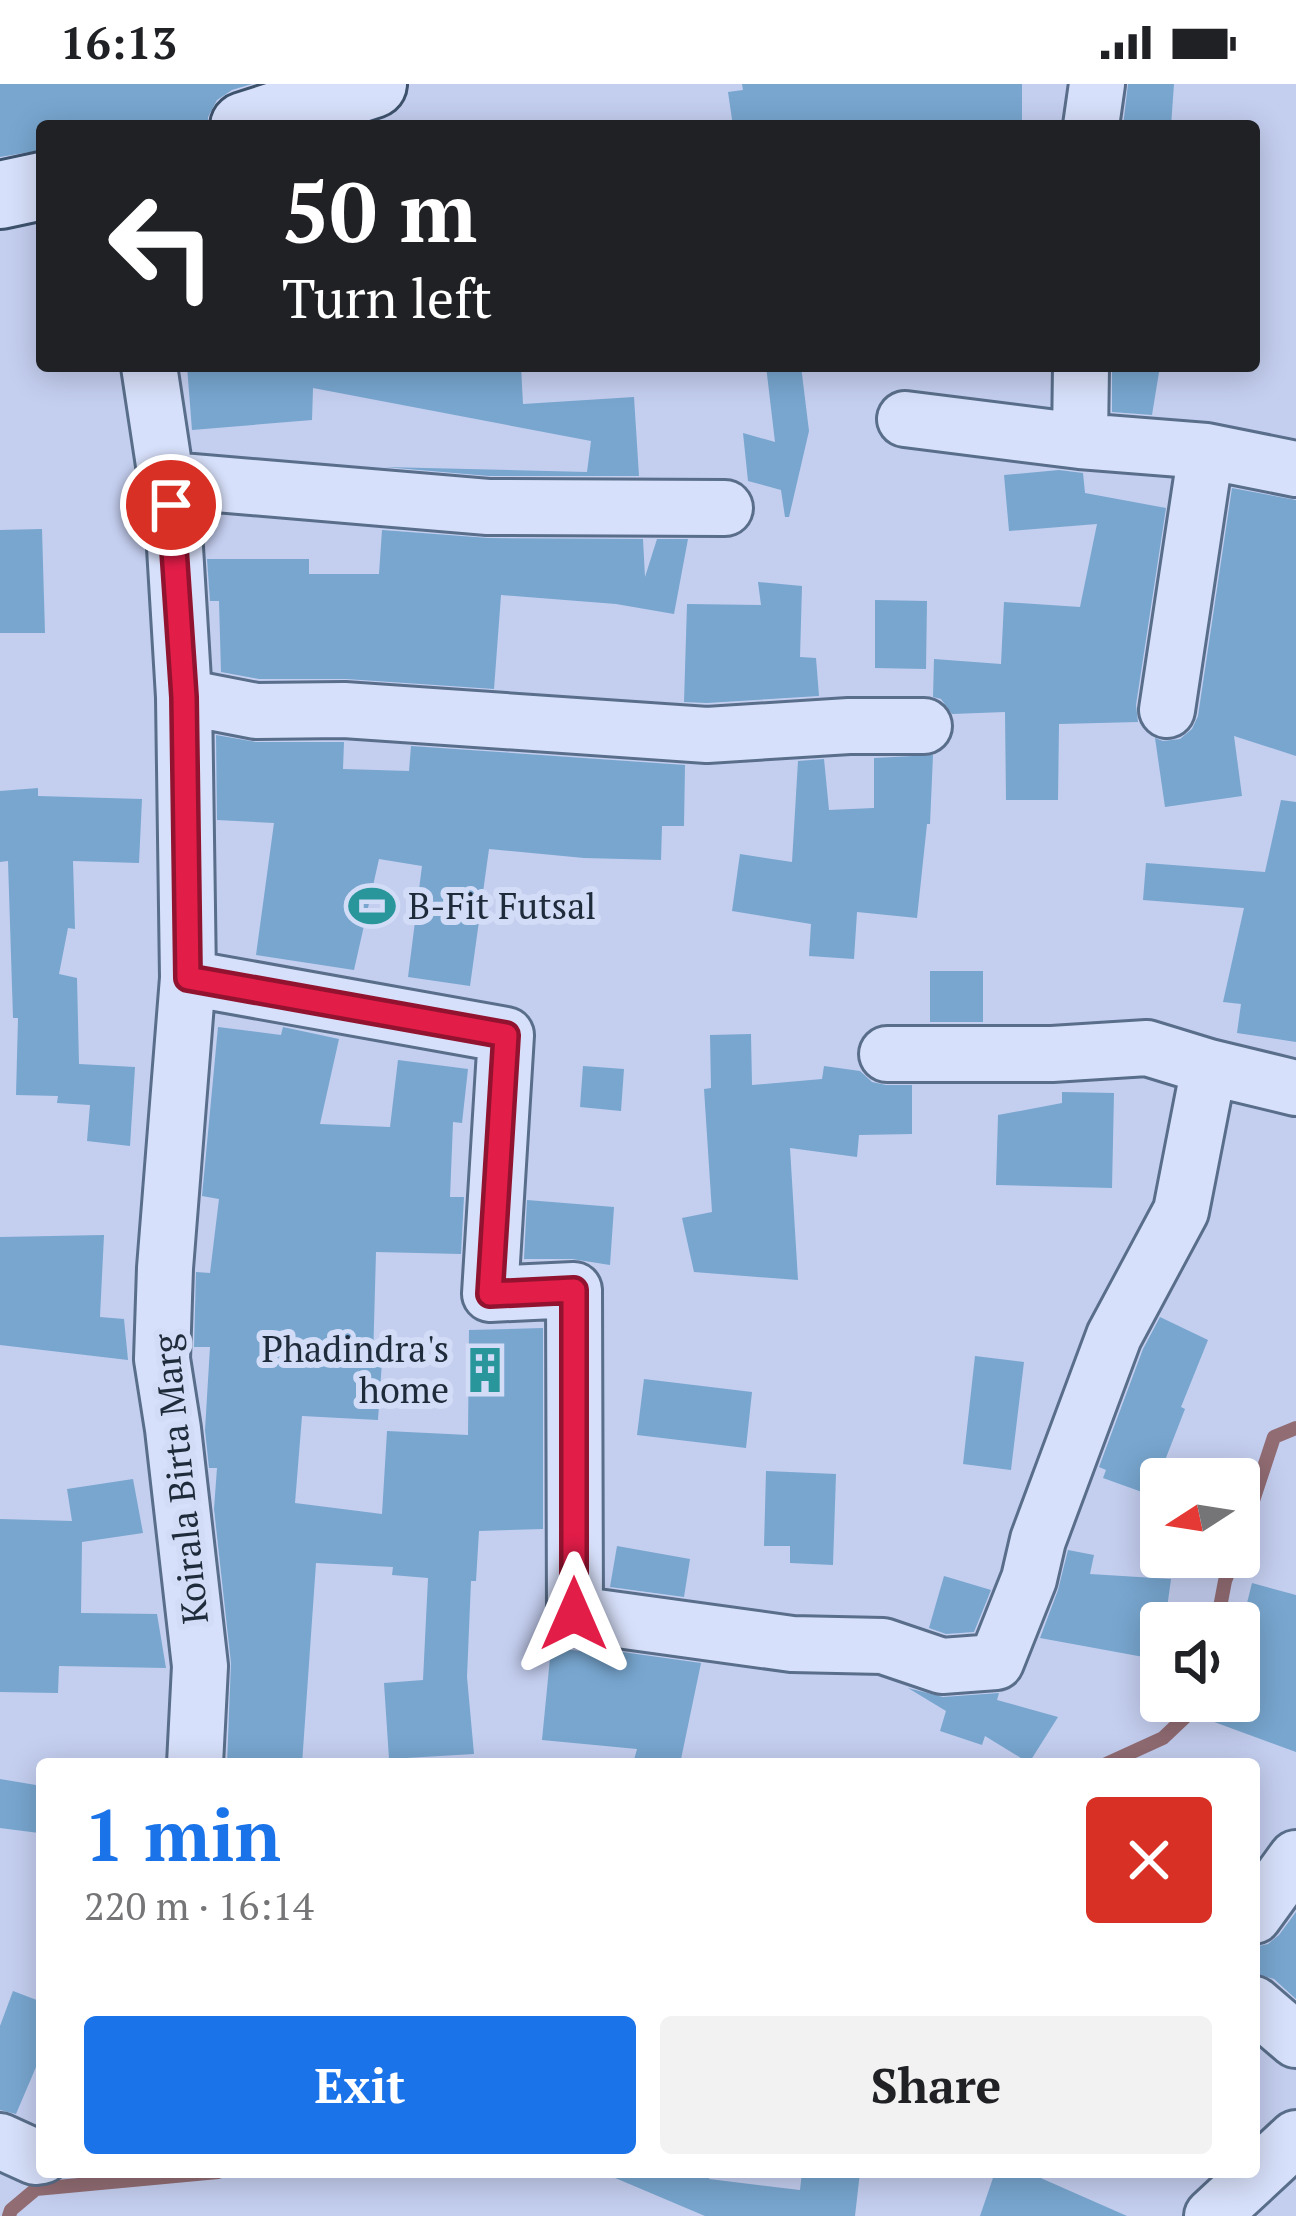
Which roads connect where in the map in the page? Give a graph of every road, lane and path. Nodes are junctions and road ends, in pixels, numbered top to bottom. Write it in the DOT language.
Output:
graph roads {
  1 [pos="373,84"];
  2 [pos="1097,84"];
  3 [pos="283,105"];
  4 [pos="1092,120"];
  5 [pos="36,187"];
  6 [pos="0,195"];
  7 [pos="150,372"];
  8 [pos="1081,372"];
  9 [pos="905,418"];
  10 [pos="1080,441"];
  11 [pos="1206,451"];
  12 [pos="1296,469"];
  13 [pos="169,480"];
  14 [pos="725,508"];
  15 [pos="184,697"];
  16 [pos="1167,710"];
  17 [pos="924,726"];
  18 [pos="188,978"];
  19 [pos="887,1054"];
  20 [pos="1209,1067"];
  21 [pos="1296,1088"];
  22 [pos="195,1758"];
  23 [pos="1296,1858"];
  24 [pos="1260,1908"];
  25 [pos="1260,2009"];
  26 [pos="1296,2040"];
  27 [pos="1296,2138"];
  28 [pos="0,2141"];
  29 [pos="36,2157"];
  30 [pos="1260,2171"];
  31 [pos="1253,2178"];
  32 [pos="1212,2216"];
  1 -- 3 [label="main road"];
  2 -- 4 [label="street"];
  5 -- 6 [label="main road"];
  7 -- 13 [label="street, Koirala Birta Marg"];
  8 -- 10 [label="street"];
  9 -- 10 [label="street"];
  10 -- 11 [label="street"];
  11 -- 12 [label="street"];
  11 -- 16 [label="street"];
  13 -- 14 [label="street"];
  13 -- 15 [label="street, Koirala Birta Marg"];
  15 -- 17 [label="street"];
  15 -- 18 [label="street, Koirala Birta Marg"];
  18 -- 20 [label="street"];
  18 -- 22 [label="street, Koirala Birta Marg"];
  19 -- 20 [label="street"];
  20 -- 21 [label="street"];
  23 -- 24 [label="street"];
  25 -- 26 [label="street"];
  27 -- 30 [label="street"];
  28 -- 29 [label="street"];
  31 -- 32 [label="street"];
}
